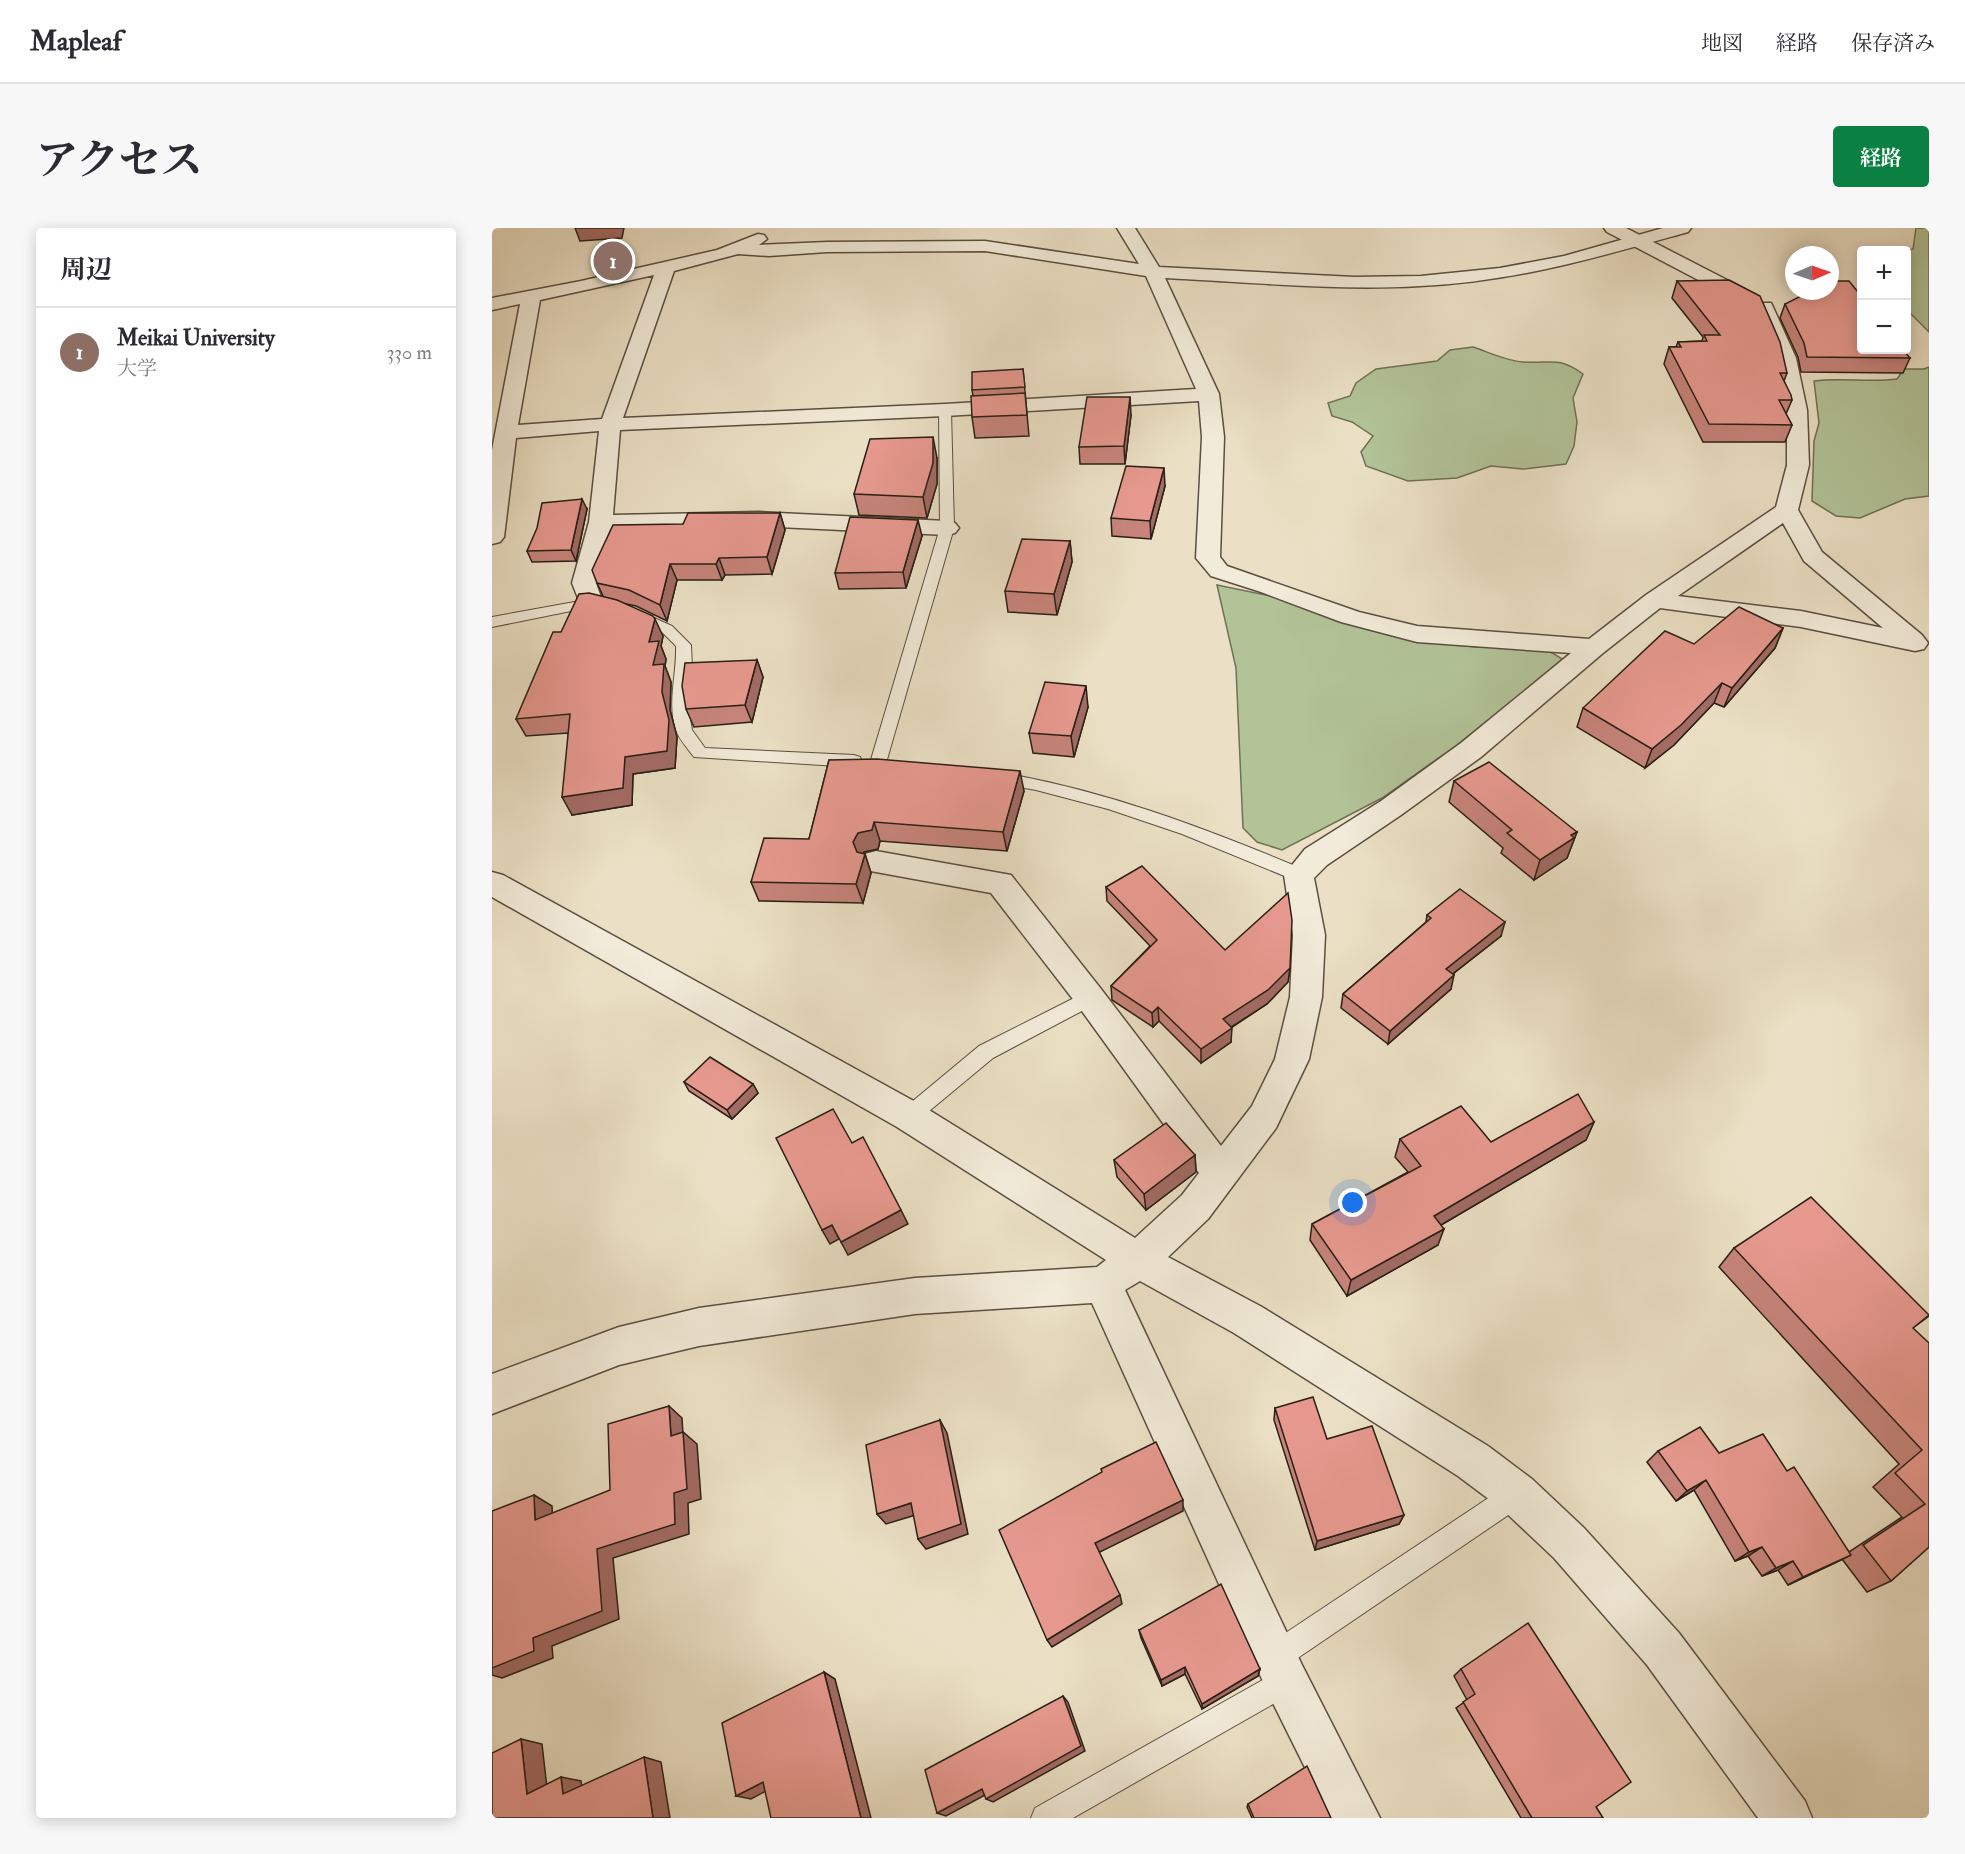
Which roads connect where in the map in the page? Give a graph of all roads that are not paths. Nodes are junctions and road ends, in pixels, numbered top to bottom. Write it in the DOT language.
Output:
graph roads {
  1 [pos="1126,228"];
  2 [pos="1612,228"];
  3 [pos="1682,228"];
  4 [pos="774,231"];
  5 [pos="1638,242"];
  6 [pos="738,249"];
  7 [pos="666,267"];
  8 [pos="1153,272"];
  9 [pos="531,297"];
  10 [pos="492,304"];
  11 [pos="1209,394"];
  12 [pos="945,410"];
  13 [pos="610,424"];
  14 [pos="500,444"];
  15 [pos="1787,510"];
  16 [pos="601,522"];
  17 [pos="947,528"];
  18 [pos="492,537"];
  19 [pos="1655,600"];
  20 [pos="591,603"];
  21 [pos="492,621"];
  22 [pos="1924,644"];
  23 [pos="1594,647"];
  24 [pos="878,763"];
  25 [pos="898,765"];
  26 [pos="978,776"];
  27 [pos="876,862"];
  28 [pos="1299,875"];
  29 [pos="492,883"];
  30 [pos="1090,998"];
  31 [pos="909,1116"];
  32 [pos="1220,1173"];
  33 [pos="1138,1260"];
  34 [pos="1103,1284"];
  35 [pos="492,1394"];
  36 [pos="1517,1494"];
  37 [pos="1281,1668"];
  38 [pos="1045,1818"];
  39 [pos="1356,1818"];
  40 [pos="1788,1818"];
  1 -- 8 [label="street"];
  2 -- 5 [label="street"];
  3 -- 5 [label="street"];
  4 -- 6 [label="street"];
  5 -- 8 [label="street"];
  5 -- 15 [label="street"];
  6 -- 7 [label="street"];
  6 -- 8 [label="street"];
  7 -- 9 [label="street"];
  7 -- 13 [label="street"];
  8 -- 11 [label="street"];
  9 -- 10 [label="street"];
  9 -- 14 [label="street"];
  11 -- 12 [label="street"];
  11 -- 23 [label="street"];
  12 -- 13 [label="street"];
  12 -- 17 [label="lane"];
  13 -- 14 [label="street"];
  13 -- 16 [label="street"];
  14 -- 18 [label="street"];
  15 -- 19 [label="street"];
  15 -- 22 [label="street"];
  16 -- 17 [label="street"];
  16 -- 20 [label="street"];
  17 -- 24 [label="lane"];
  19 -- 22 [label="street"];
  19 -- 23 [label="street"];
  20 -- 21 [label="lane"];
  20 -- 24 [label="lane"];
  23 -- 28 [label="street"];
  24 -- 25 [label="lane"];
  26 -- 28 [label="lane"];
  27 -- 30 [label="street"];
  28 -- 32 [label="street"];
  29 -- 31 [label="street"];
  30 -- 31 [label="lane"];
  30 -- 32 [label="street"];
  31 -- 33 [label="street"];
  32 -- 33 [label="street"];
  33 -- 34 [label="street"];
  33 -- 36 [label="street"];
  34 -- 35 [label="street"];
  34 -- 37 [label="street"];
  36 -- 37 [label="lane"];
  36 -- 40 [label="street"];
  37 -- 38 [label="lane"];
  37 -- 39 [label="street"];
}
